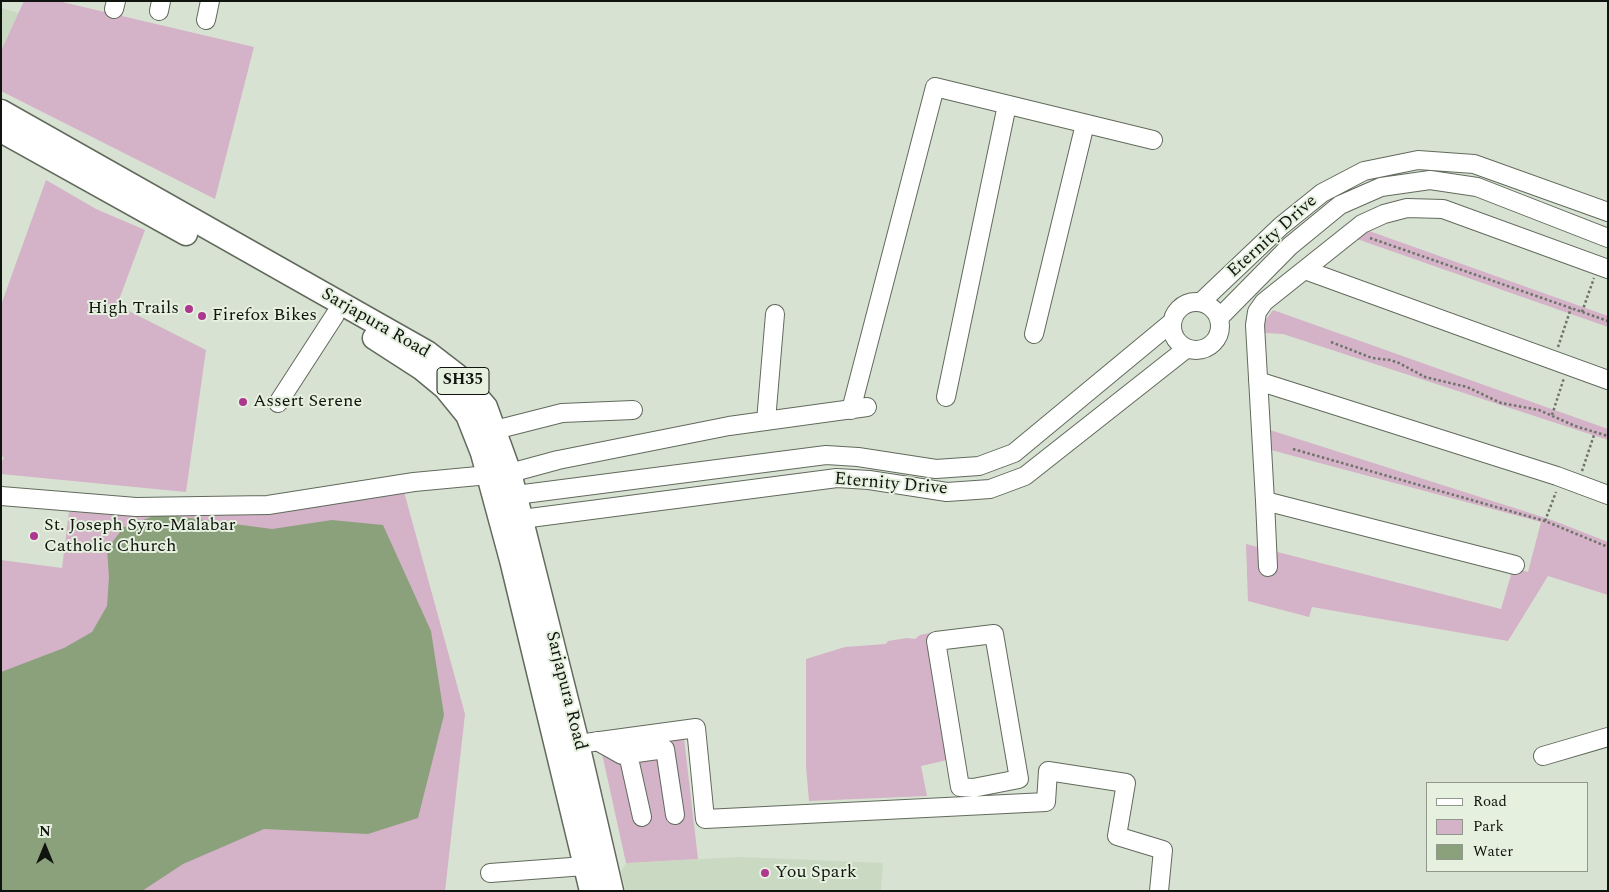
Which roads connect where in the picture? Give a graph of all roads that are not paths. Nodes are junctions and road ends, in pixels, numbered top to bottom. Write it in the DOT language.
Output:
graph roads {
  1 [pos="210,1"];
  2 [pos="206,20"];
  3 [pos="1007,104"];
  4 [pos="1,111"];
  5 [pos="1086,124"];
  6 [pos="1,131"];
  7 [pos="1153,140"];
  8 [pos="1608,212"];
  9 [pos="1608,238"];
  10 [pos="1603,267"];
  11 [pos="1305,270"];
  12 [pos="1201,302"];
  13 [pos="775,314"];
  14 [pos="334,315"];
  15 [pos="1219,318"];
  16 [pos="1171,323"];
  17 [pos="1034,334"];
  18 [pos="1186,349"];
  19 [pos="1608,380"];
  20 [pos="1258,381"];
  21 [pos="946,397"];
  22 [pos="278,403"];
  23 [pos="633,410"];
  24 [pos="766,420"];
  25 [pos="495,430"];
  26 [pos="510,472"];
  27 [pos="488,475"];
  28 [pos="516,495"];
  29 [pos="1608,495"];
  30 [pos="1,496"];
  31 [pos="1265,501"];
  32 [pos="522,519"];
  33 [pos="1515,565"];
  34 [pos="1268,567"];
  35 [pos="1608,737"];
  36 [pos="588,742"];
  37 [pos="628,754"];
  38 [pos="1543,756"];
  39 [pos="991,784"];
  40 [pos="994,805"];
  41 [pos="675,815"];
  42 [pos="642,817"];
  43 [pos="585,866"];
  44 [pos="490,872"];
  45 [pos="608,890"];
  46 [pos="1159,891"];
  1 -- 2 [label="street"];
  3 -- 5 [label="street"];
  3 -- 21 [label="street"];
  3 -- 24 [label="street"];
  4 -- 25 [label="main road, Sarjapura Road / SH35"];
  5 -- 7 [label="street"];
  5 -- 17 [label="street"];
  6 -- 14 [label="main road, Sarjapura Road"];
  8 -- 12 [label="street, Eternity Drive"];
  9 -- 15 [label="street, Eternity Drive"];
  10 -- 11 [label="street"];
  11 -- 19 [label="street"];
  11 -- 20 [label="street"];
  12 -- 15 [label="street"];
  12 -- 16 [label="street, Eternity Drive"];
  13 -- 24 [label="street"];
  14 -- 22 [label="street"];
  14 -- 27 [label="main road, Sarjapura Road"];
  15 -- 18 [label="street"];
  16 -- 18 [label="street"];
  16 -- 28 [label="street, Eternity Drive"];
  18 -- 32 [label="street, Eternity Drive"];
  20 -- 29 [label="street"];
  20 -- 31 [label="street"];
  23 -- 25 [label="street"];
  24 -- 26 [label="street"];
  25 -- 26 [label="main road, Sarjapura Road / SH35"];
  26 -- 27 [label="street"];
  26 -- 28 [label="main road, Sarjapura Road / SH35"];
  27 -- 30 [label="street"];
  27 -- 43 [label="main road, Sarjapura Road"];
  28 -- 32 [label="main road, Sarjapura Road / SH35"];
  31 -- 33 [label="street"];
  31 -- 34 [label="street"];
  32 -- 36 [label="main road, Sarjapura Road / SH35"];
  35 -- 38 [label="street"];
  36 -- 37 [label="street"];
  36 -- 40 [label="street"];
  36 -- 45 [label="main road, Sarjapura Road / SH35"];
  37 -- 41 [label="street"];
  37 -- 42 [label="street"];
  39 -- 39 [label="street"];
  39 -- 40 [label="street"];
  40 -- 46 [label="street"];
  43 -- 44 [label="street"];
  43 -- 45 [label="main road, Sarjapura Road"];
}
